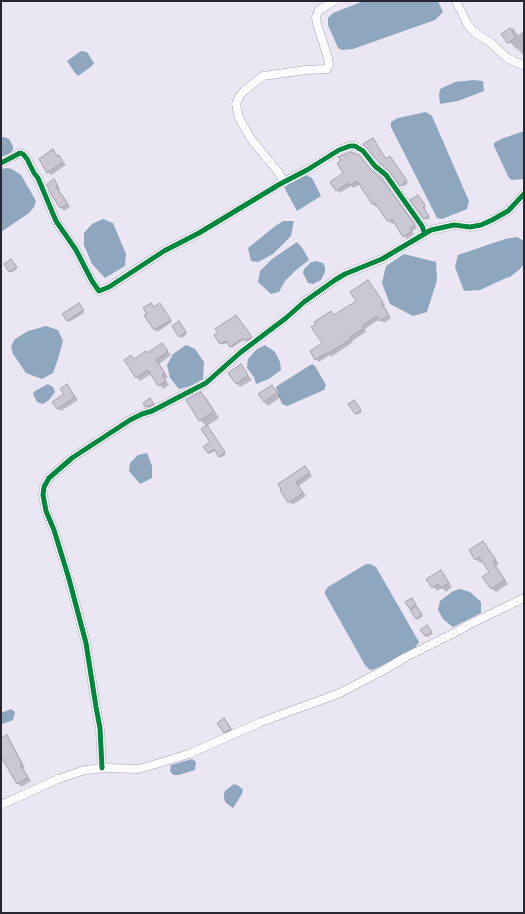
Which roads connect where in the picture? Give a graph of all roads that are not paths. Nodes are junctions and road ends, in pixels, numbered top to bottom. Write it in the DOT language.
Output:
graph roads {
  1 [pos="334,1"];
  2 [pos="456,1"];
  3 [pos="524,65"];
  4 [pos="1,163"];
  5 [pos="284,182"];
  6 [pos="524,194"];
  7 [pos="425,234"];
  8 [pos="524,598"];
  9 [pos="102,768"];
  10 [pos="1,805"];
  1 -- 5 [label="street"];
  2 -- 3 [label="street"];
  4 -- 5 [label="street"];
  5 -- 7 [label="street"];
  6 -- 7 [label="street"];
  7 -- 9 [label="street"];
  8 -- 9 [label="street"];
  9 -- 10 [label="street"];
}
